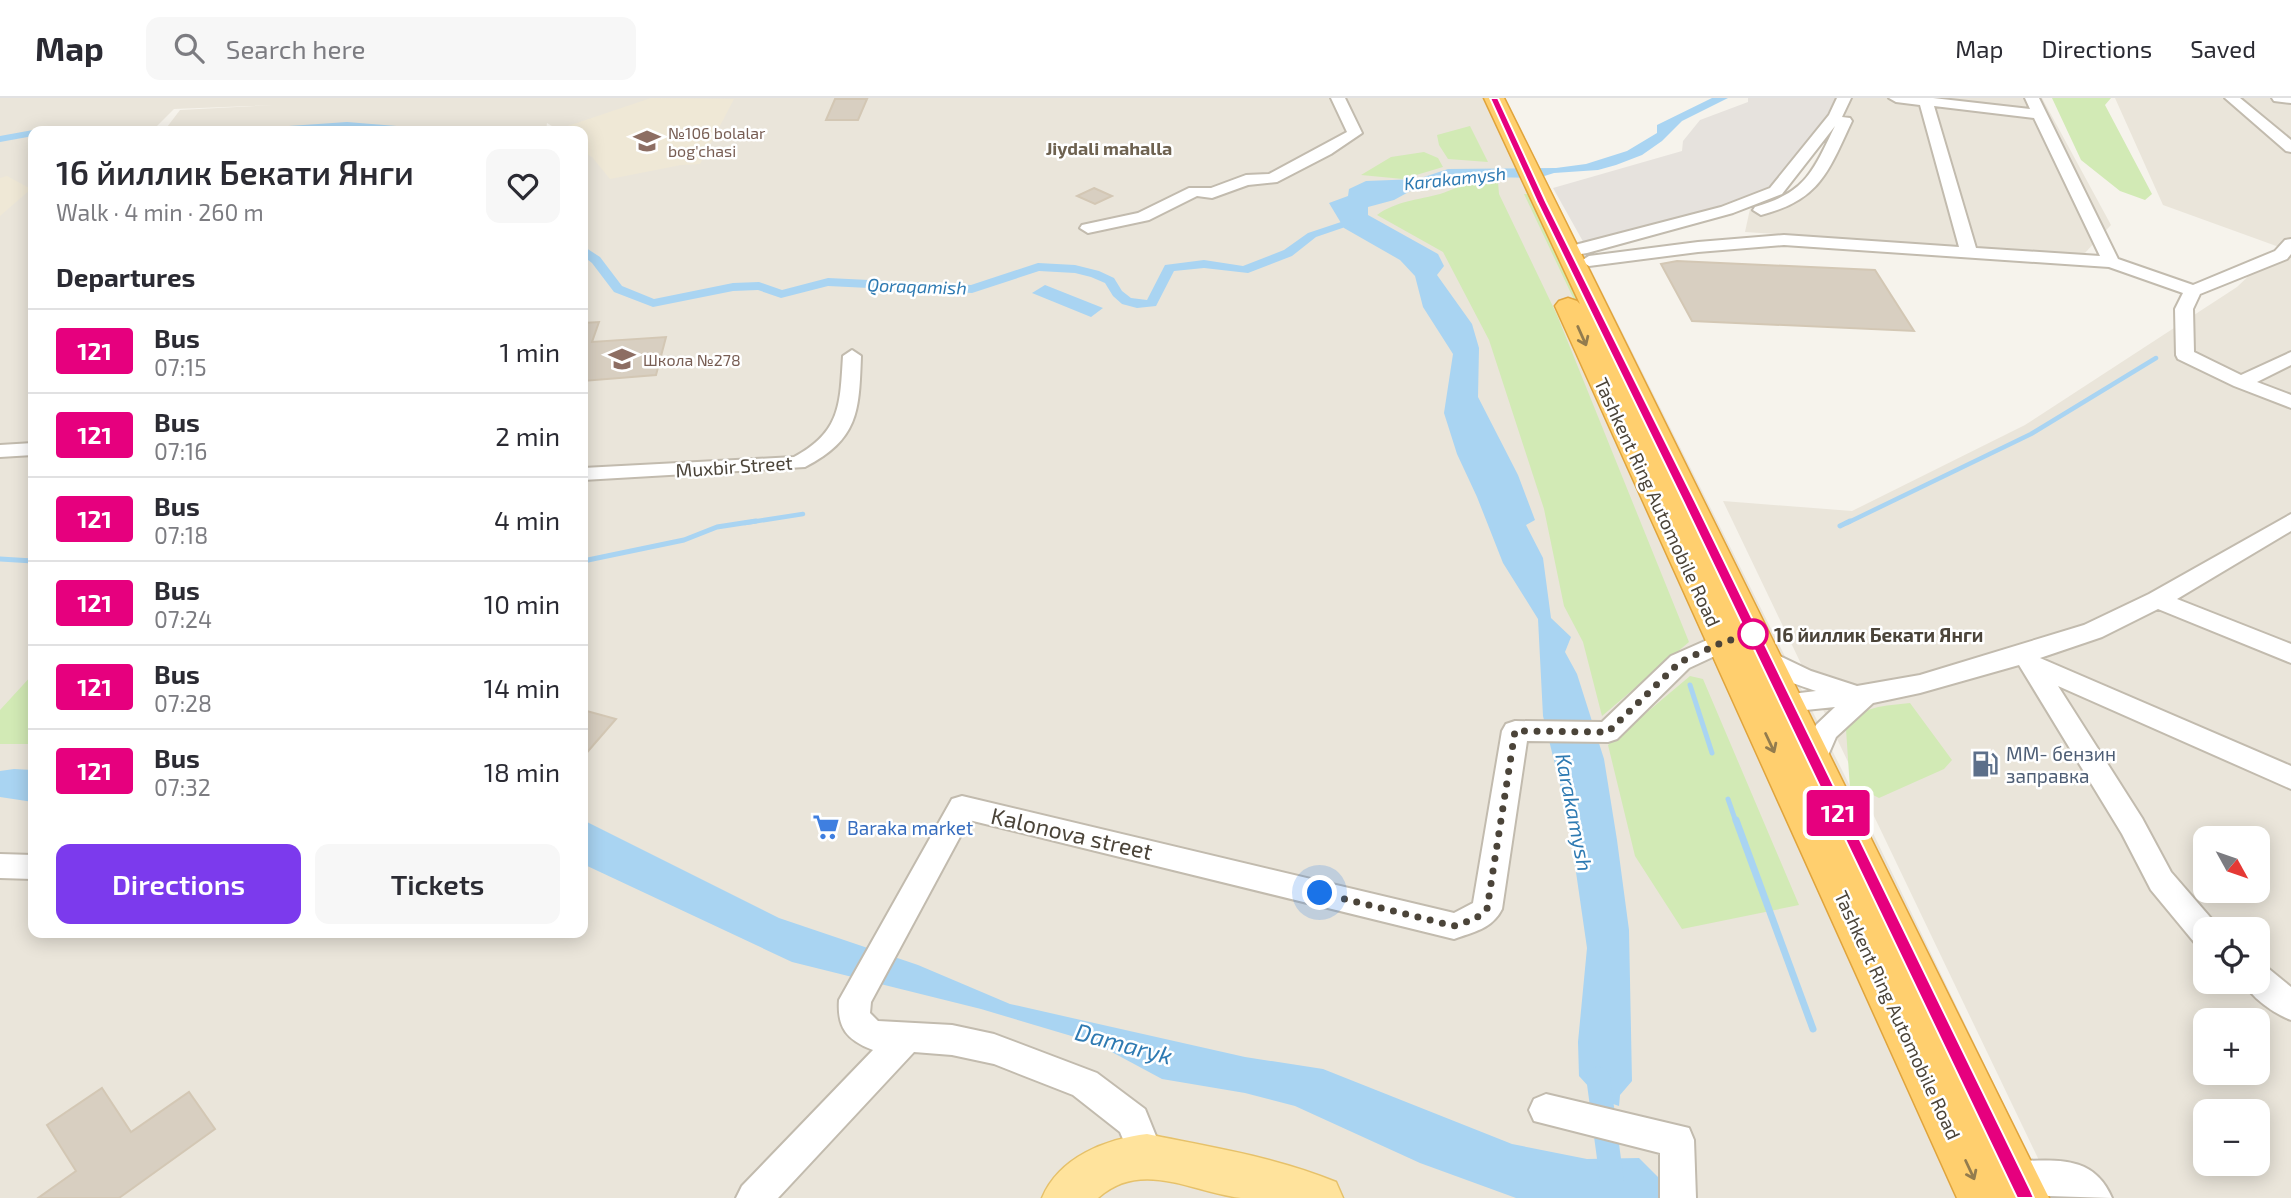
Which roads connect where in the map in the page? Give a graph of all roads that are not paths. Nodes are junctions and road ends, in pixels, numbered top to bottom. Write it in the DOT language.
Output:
graph roads {
  1 [pos="1338,98"];
  2 [pos="1472,98"];
  3 [pos="1494,98"];
  4 [pos="1844,98"];
  5 [pos="1855,98"];
  6 [pos="1896,98"];
  7 [pos="2232,98"];
  8 [pos="2279,98"];
  9 [pos="2291,99"];
  10 [pos="1925,100"];
  11 [pos="2036,106"];
  12 [pos="2291,148"];
  13 [pos="1517,172"];
  14 [pos="1703,226"];
  15 [pos="1088,228"];
  16 [pos="1969,251"];
  17 [pos="2288,252"];
  18 [pos="1578,257"];
  19 [pos="2111,262"];
  20 [pos="2193,291"];
  21 [pos="852,356"];
  22 [pos="2291,358"];
  23 [pos="2241,382"];
  24 [pos="2291,402"];
  25 [pos="28,449"];
  26 [pos="0,451"];
  27 [pos="1652,456"];
  28 [pos="588,474"];
  29 [pos="2291,521"];
  30 [pos="2157,600"];
  31 [pos="1723,642"];
  32 [pos="2291,654"];
  33 [pos="1765,658"];
  34 [pos="2028,659"];
  35 [pos="1865,695"];
  36 [pos="1769,703"];
  37 [pos="1814,760"];
  38 [pos="2291,778"];
  39 [pos="0,866"];
  40 [pos="28,867"];
  41 [pos="2193,919"];
  42 [pos="2270,989"];
  43 [pos="2291,1006"];
  44 [pos="905,1039"];
  45 [pos="1546,1110"];
  46 [pos="1147,1156"];
  47 [pos="2019,1188"];
  48 [pos="754,1198"];
  49 [pos="1065,1198"];
  50 [pos="1320,1198"];
  51 [pos="1678,1198"];
  52 [pos="1983,1198"];
  53 [pos="2094,1198"];
  1 -- 15 [label="street"];
  2 -- 13 [label="highway, Tashkent Ring Automobile Road"];
  3 -- 13 [label="highway, Tashkent Ring Automobile Road"];
  4 -- 18 [label="street"];
  5 -- 14 [label="street"];
  6 -- 10 [label="street"];
  7 -- 12 [label="street"];
  8 -- 9 [label="street"];
  10 -- 11 [label="street"];
  10 -- 16 [label="street"];
  11 -- 19 [label="street"];
  13 -- 18 [label="highway, Tashkent Ring Automobile Road"];
  13 -- 27 [label="highway, Tashkent Ring Automobile Road, one-way"];
  16 -- 18 [label="street"];
  16 -- 19 [label="street"];
  17 -- 20 [label="street"];
  18 -- 27 [label="highway, Tashkent Ring Automobile Road"];
  19 -- 20 [label="street"];
  20 -- 23 [label="street"];
  21 -- 28 [label="street, Muxbir Street"];
  22 -- 23 [label="street"];
  23 -- 24 [label="street"];
  25 -- 26 [label="street"];
  27 -- 31 [label="highway, Tashkent Ring Automobile Road"];
  27 -- 33 [label="highway, Tashkent Ring Automobile Road"];
  29 -- 30 [label="street"];
  30 -- 32 [label="street"];
  30 -- 34 [label="street"];
  31 -- 36 [label="highway, Tashkent Ring Automobile Road"];
  31 -- 44 [label="street, Kalonova street"];
  33 -- 35 [label="street"];
  33 -- 36 [label="highway, Tashkent Ring Automobile Road"];
  34 -- 35 [label="street"];
  34 -- 38 [label="street"];
  34 -- 41 [label="street"];
  35 -- 36 [label="street"];
  35 -- 37 [label="street"];
  36 -- 37 [label="highway, Tashkent Ring Automobile Road"];
  36 -- 52 [label="highway, Tashkent Ring Automobile Road, one-way"];
  37 -- 47 [label="highway, Tashkent Ring Automobile Road"];
  39 -- 40 [label="street"];
  42 -- 43 [label="street"];
  44 -- 46 [label="street, Kalonova street"];
  44 -- 48 [label="street"];
  45 -- 51 [label="street"];
  46 -- 49 [label="main road"];
  46 -- 50 [label="main road"];
  47 -- 53 [label="street"];
}
